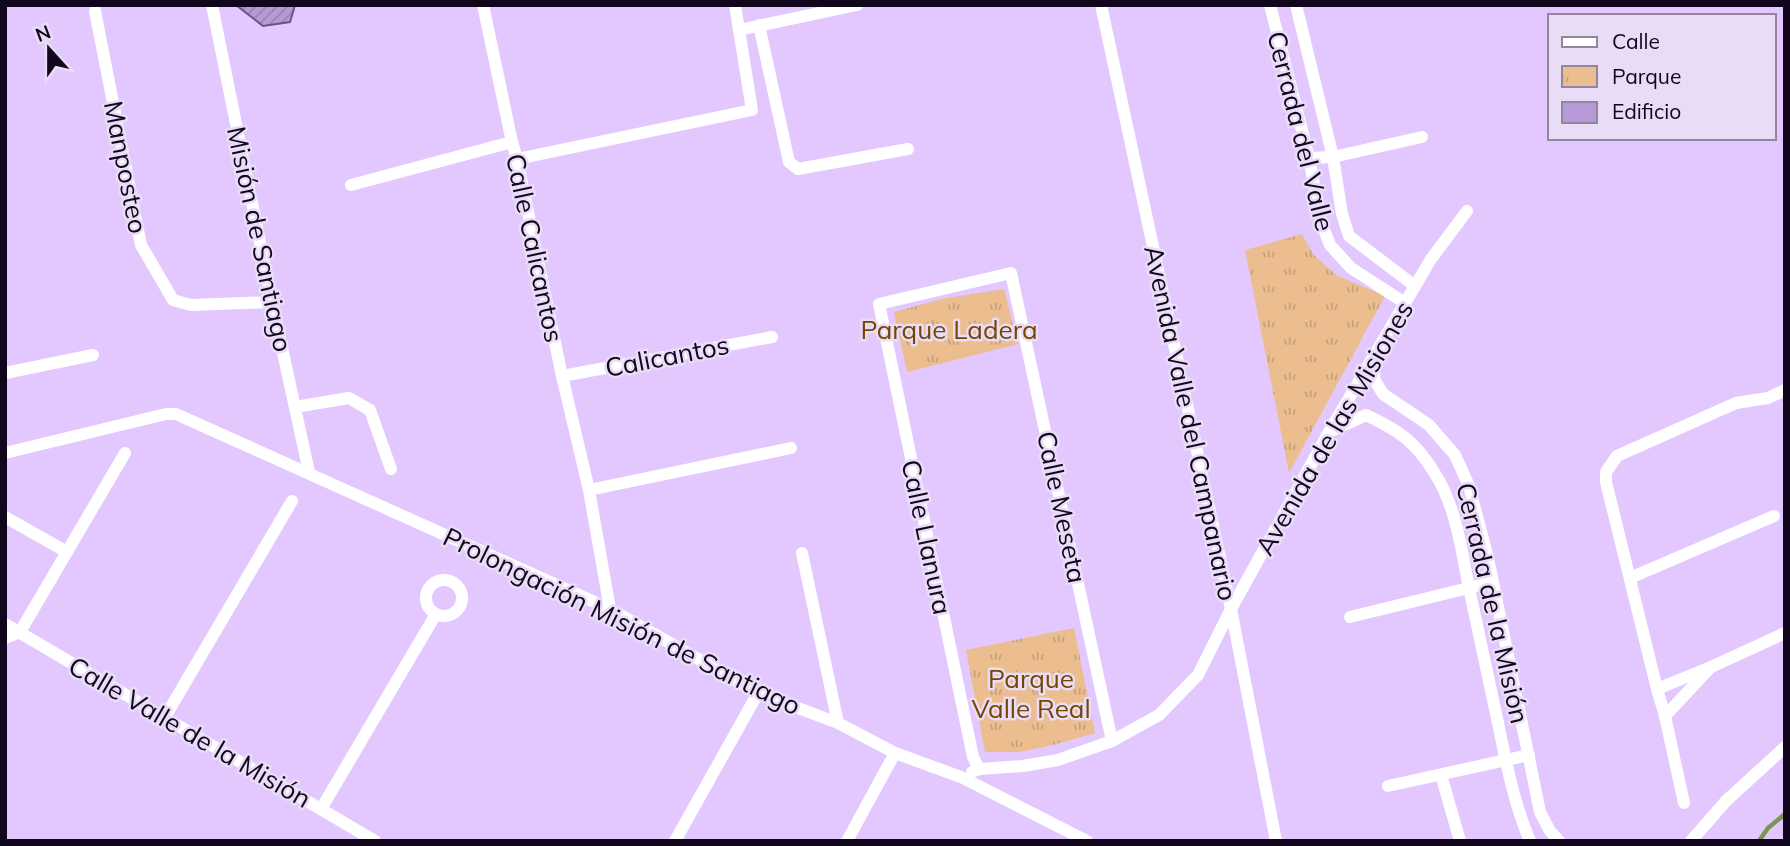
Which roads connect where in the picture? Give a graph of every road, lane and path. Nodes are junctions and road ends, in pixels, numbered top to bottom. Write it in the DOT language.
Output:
graph roads {
  1 [pos="212,5"];
  2 [pos="483,5"];
  3 [pos="736,5"];
  4 [pos="857,5"];
  5 [pos="1101,5"];
  6 [pos="1270,5"];
  7 [pos="1296,5"];
  8 [pos="95,11"];
  9 [pos="759,25"];
  10 [pos="739,30"];
  11 [pos="1422,137"];
  12 [pos="512,142"];
  13 [pos="908,149"];
  14 [pos="1334,157"];
  15 [pos="1309,158"];
  16 [pos="517,159"];
  17 [pos="351,185"];
  18 [pos="1467,211"];
  19 [pos="1349,236"];
  20 [pos="1330,244"];
  21 [pos="1415,286"];
  22 [pos="272,302"];
  23 [pos="1405,303"];
  24 [pos="878,304"];
  25 [pos="772,337"];
  26 [pos="1375,354"];
  27 [pos="93,355"];
  28 [pos="5,373"];
  29 [pos="562,376"];
  30 [pos="1785,390"];
  31 [pos="295,407"];
  32 [pos="1426,423"];
  33 [pos="1329,432"];
  34 [pos="1409,441"];
  35 [pos="791,447"];
  36 [pos="5,453"];
  37 [pos="125,453"];
  38 [pos="391,469"];
  39 [pos="309,472"];
  40 [pos="589,490"];
  41 [pos="292,501"];
  42 [pos="1774,516"];
  43 [pos="5,517"];
  44 [pos="67,552"];
  45 [pos="802,553"];
  46 [pos="1630,578"];
  47 [pos="1493,582"];
  48 [pos="1469,588"];
  49 [pos="610,609"];
  50 [pos="1231,609"];
  51 [pos="436,614"];
  52 [pos="1350,617"];
  53 [pos="5,624"];
  54 [pos="20,632"];
  55 [pos="1785,633"];
  56 [pos="5,638"];
  57 [pos="1711,667"];
  58 [pos="1657,689"];
  59 [pos="758,693"];
  60 [pos="1665,716"];
  61 [pos="165,717"];
  62 [pos="838,723"];
  63 [pos="1112,741"];
  64 [pos="1785,747"];
  65 [pos="895,753"];
  66 [pos="1529,755"];
  67 [pos="1506,761"];
  68 [pos="979,769"];
  69 [pos="1441,775"];
  70 [pos="961,778"];
  71 [pos="1388,786"];
  72 [pos="1684,803"];
  73 [pos="321,808"];
  74 [pos="376,841"];
  75 [pos="675,841"];
  76 [pos="847,841"];
  77 [pos="1087,841"];
  78 [pos="1276,841"];
  79 [pos="1460,841"];
  80 [pos="1530,841"];
  81 [pos="1559,841"];
  82 [pos="1691,841"];
  1 -- 22 [label="street, Misión de Santiago"];
  2 -- 12 [label="street, Calle Calicantos"];
  3 -- 10 [label="street"];
  4 -- 9 [label="street"];
  5 -- 50 [label="street, Avenida Valle del Campanario"];
  6 -- 15 [label="street, Cerrada del Valle"];
  7 -- 14 [label="street, Cerrada del Valle"];
  8 -- 22 [label="street, Manposteo"];
  9 -- 10 [label="street"];
  9 -- 13 [label="street"];
  10 -- 16 [label="street"];
  11 -- 14 [label="street"];
  12 -- 16 [label="street, Calle Calicantos"];
  12 -- 17 [label="street"];
  14 -- 15 [label="street"];
  14 -- 19 [label="street, Cerrada del Valle"];
  15 -- 20 [label="street, Cerrada del Valle"];
  16 -- 29 [label="street, Calle Calicantos"];
  18 -- 21 [label="street, Avenida de las Misiones"];
  19 -- 20 [label="street"];
  19 -- 21 [label="street, Cerrada del Valle"];
  20 -- 23 [label="street, Cerrada del Valle"];
  21 -- 23 [label="street, Avenida de las Misiones"];
  22 -- 31 [label="street, Misión de Santiago"];
  23 -- 26 [label="street, Avenida de las Misiones"];
  24 -- 63 [label="street, Calle Meseta"];
  24 -- 68 [label="street, Calle Llanura"];
  25 -- 29 [label="street, Calicantos"];
  26 -- 32 [label="street, Cerrada de la Misión"];
  26 -- 33 [label="street, Avenida de las Misiones"];
  27 -- 28 [label="street"];
  29 -- 40 [label="street, Calle Calicantos"];
  30 -- 46 [label="street"];
  31 -- 38 [label="street"];
  31 -- 39 [label="street, Misión de Santiago"];
  32 -- 34 [label="street"];
  32 -- 47 [label="street, Cerrada de la Misión"];
  33 -- 34 [label="street, Cerrada de la Misión"];
  33 -- 50 [label="street, Avenida de las Misiones"];
  34 -- 48 [label="street, Cerrada de la Misión"];
  35 -- 40 [label="street"];
  36 -- 39 [label="street, Prolongación Misión de Santiago"];
  37 -- 44 [label="street"];
  39 -- 49 [label="street, Prolongación Misión de Santiago"];
  40 -- 49 [label="street, Calle Calicantos"];
  41 -- 61 [label="street"];
  42 -- 46 [label="street"];
  43 -- 44 [label="street"];
  44 -- 54 [label="street"];
  45 -- 62 [label="street"];
  46 -- 58 [label="street"];
  47 -- 48 [label="street"];
  47 -- 66 [label="street, Cerrada de la Misión"];
  48 -- 52 [label="street"];
  48 -- 67 [label="street, Cerrada de la Misión"];
  49 -- 59 [label="street, Prolongación Misión de Santiago"];
  50 -- 63 [label="street, Avenida de las Misiones"];
  50 -- 78 [label="street, Avenida Valle del Campanario"];
  51 -- 73 [label="street"];
  53 -- 54 [label="street, Calle Valle de la Misión"];
  54 -- 56 [label="street"];
  54 -- 61 [label="street, Calle Valle de la Misión"];
  55 -- 57 [label="street"];
  57 -- 58 [label="street"];
  57 -- 60 [label="street"];
  58 -- 60 [label="street"];
  59 -- 62 [label="street, Prolongación Misión de Santiago"];
  59 -- 75 [label="street"];
  60 -- 72 [label="street"];
  61 -- 73 [label="street, Calle Valle de la Misión"];
  62 -- 65 [label="street, Prolongación Misión de Santiago"];
  63 -- 68 [label="street, Avenida de las Misiones"];
  64 -- 82 [label="street"];
  65 -- 70 [label="street, Prolongación Misión de Santiago"];
  65 -- 76 [label="street"];
  66 -- 67 [label="street"];
  66 -- 81 [label="street, Cerrada de la Misión"];
  67 -- 69 [label="street"];
  67 -- 80 [label="street, Cerrada de la Misión"];
  68 -- 70 [label="street, Avenida de las Misiones"];
  69 -- 71 [label="street"];
  69 -- 79 [label="street"];
  70 -- 77 [label="street, Prolongación Misión de Santiago"];
  73 -- 74 [label="street, Calle Valle de la Misión"];
}
